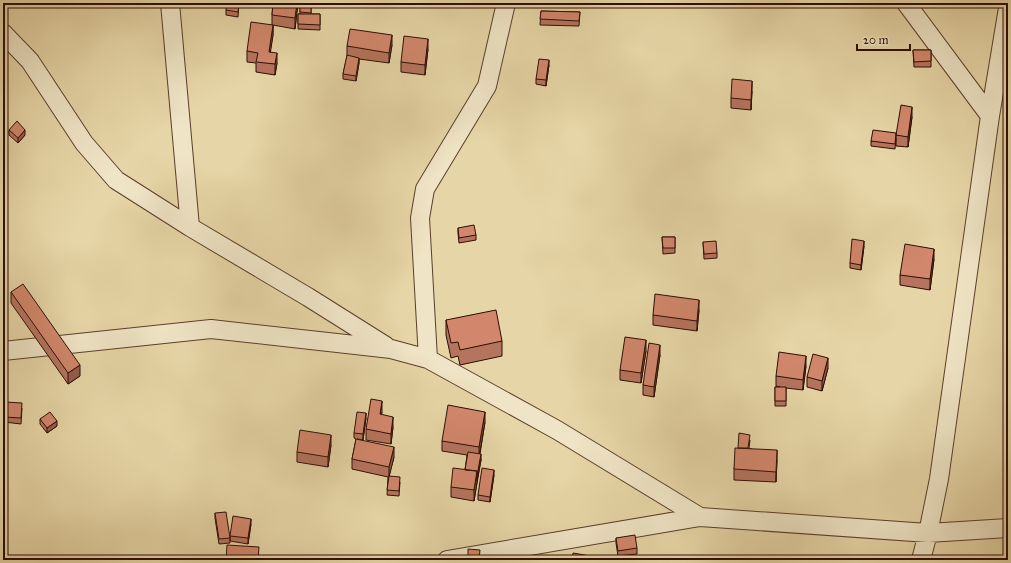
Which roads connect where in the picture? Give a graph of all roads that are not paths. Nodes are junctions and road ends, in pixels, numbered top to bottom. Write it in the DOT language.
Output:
graph roads {
  1 [pos="170,3"];
  2 [pos="506,3"];
  3 [pos="906,3"];
  4 [pos="1008,8"];
  5 [pos="3,33"];
  6 [pos="990,116"];
  7 [pos="190,227"];
  8 [pos="391,349"];
  9 [pos="3,351"];
  10 [pos="428,359"];
  11 [pos="700,517"];
  12 [pos="1005,525"];
  13 [pos="928,534"];
  14 [pos="470,558"];
  15 [pos="447,560"];
  16 [pos="921,560"];
  1 -- 7 [label="street"];
  2 -- 10 [label="street"];
  3 -- 6 [label="street"];
  4 -- 6 [label="street"];
  5 -- 7 [label="street"];
  6 -- 13 [label="street"];
  7 -- 8 [label="street"];
  8 -- 9 [label="street"];
  8 -- 10 [label="street"];
  10 -- 11 [label="street"];
  11 -- 13 [label="street"];
  11 -- 14 [label="street"];
  12 -- 13 [label="street"];
  13 -- 16 [label="street"];
  14 -- 15 [label="street"];
}
